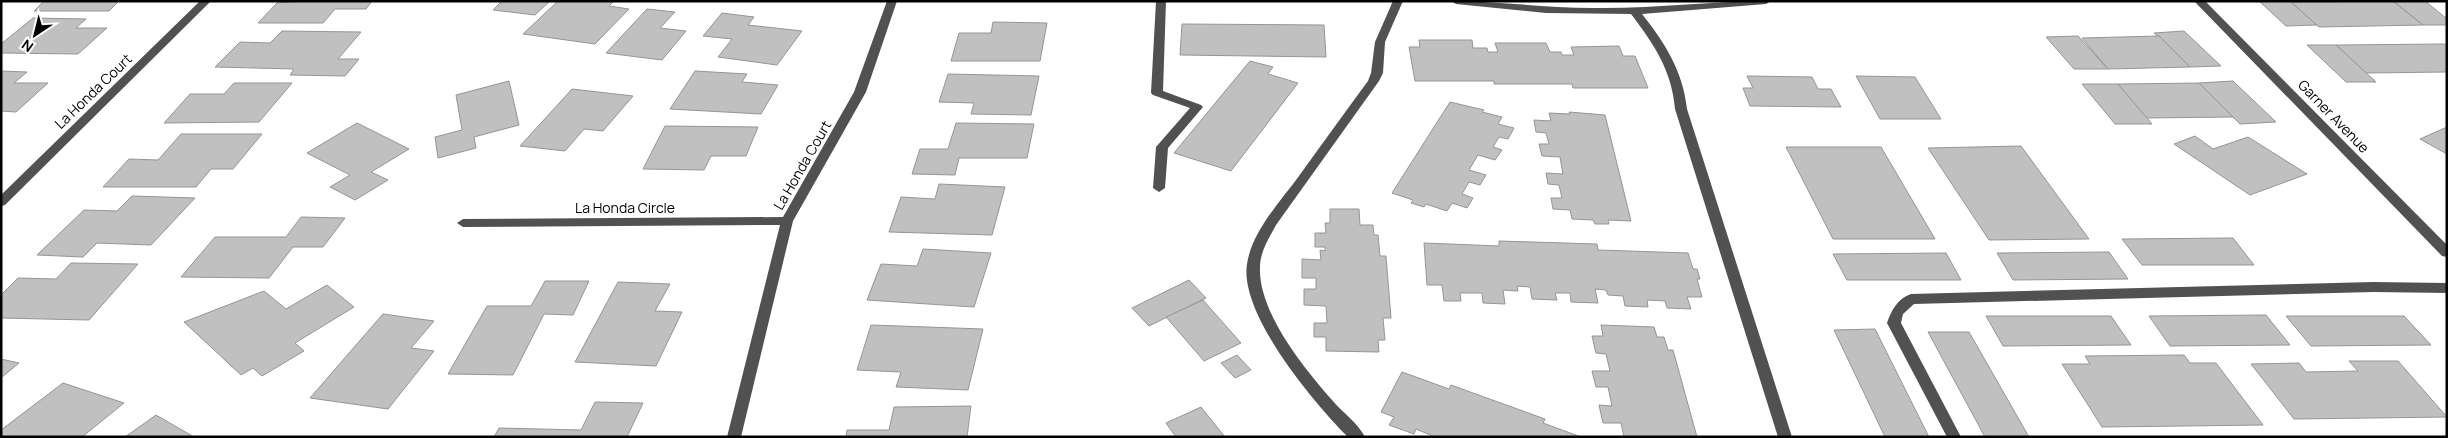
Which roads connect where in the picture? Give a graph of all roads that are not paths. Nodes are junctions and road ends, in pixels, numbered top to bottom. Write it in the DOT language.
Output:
graph roads {
  1 [pos="206,1"];
  2 [pos="892,1"];
  3 [pos="1161,1"];
  4 [pos="1398,1"];
  5 [pos="1456,1"];
  6 [pos="1766,1"];
  7 [pos="2199,1"];
  8 [pos="1740,2"];
  9 [pos="1634,11"];
  10 [pos="1159,188"];
  11 [pos="1,202"];
  12 [pos="788,221"];
  13 [pos="464,223"];
  14 [pos="2447,253"];
  15 [pos="2447,288"];
  16 [pos="734,437"];
  17 [pos="1358,437"];
  18 [pos="1785,437"];
  19 [pos="1954,437"];
  1 -- 11 [label="street, La Honda Court"];
  2 -- 12 [label="street, La Honda Court"];
  3 -- 10 [label="street"];
  4 -- 17 [label="street"];
  5 -- 9 [label="street"];
  6 -- 8 [label="street"];
  7 -- 14 [label="street, Garner Avenue"];
  8 -- 9 [label="street"];
  9 -- 18 [label="street"];
  12 -- 13 [label="street, La Honda Circle"];
  12 -- 16 [label="street, La Honda Court"];
  15 -- 19 [label="street"];
}
